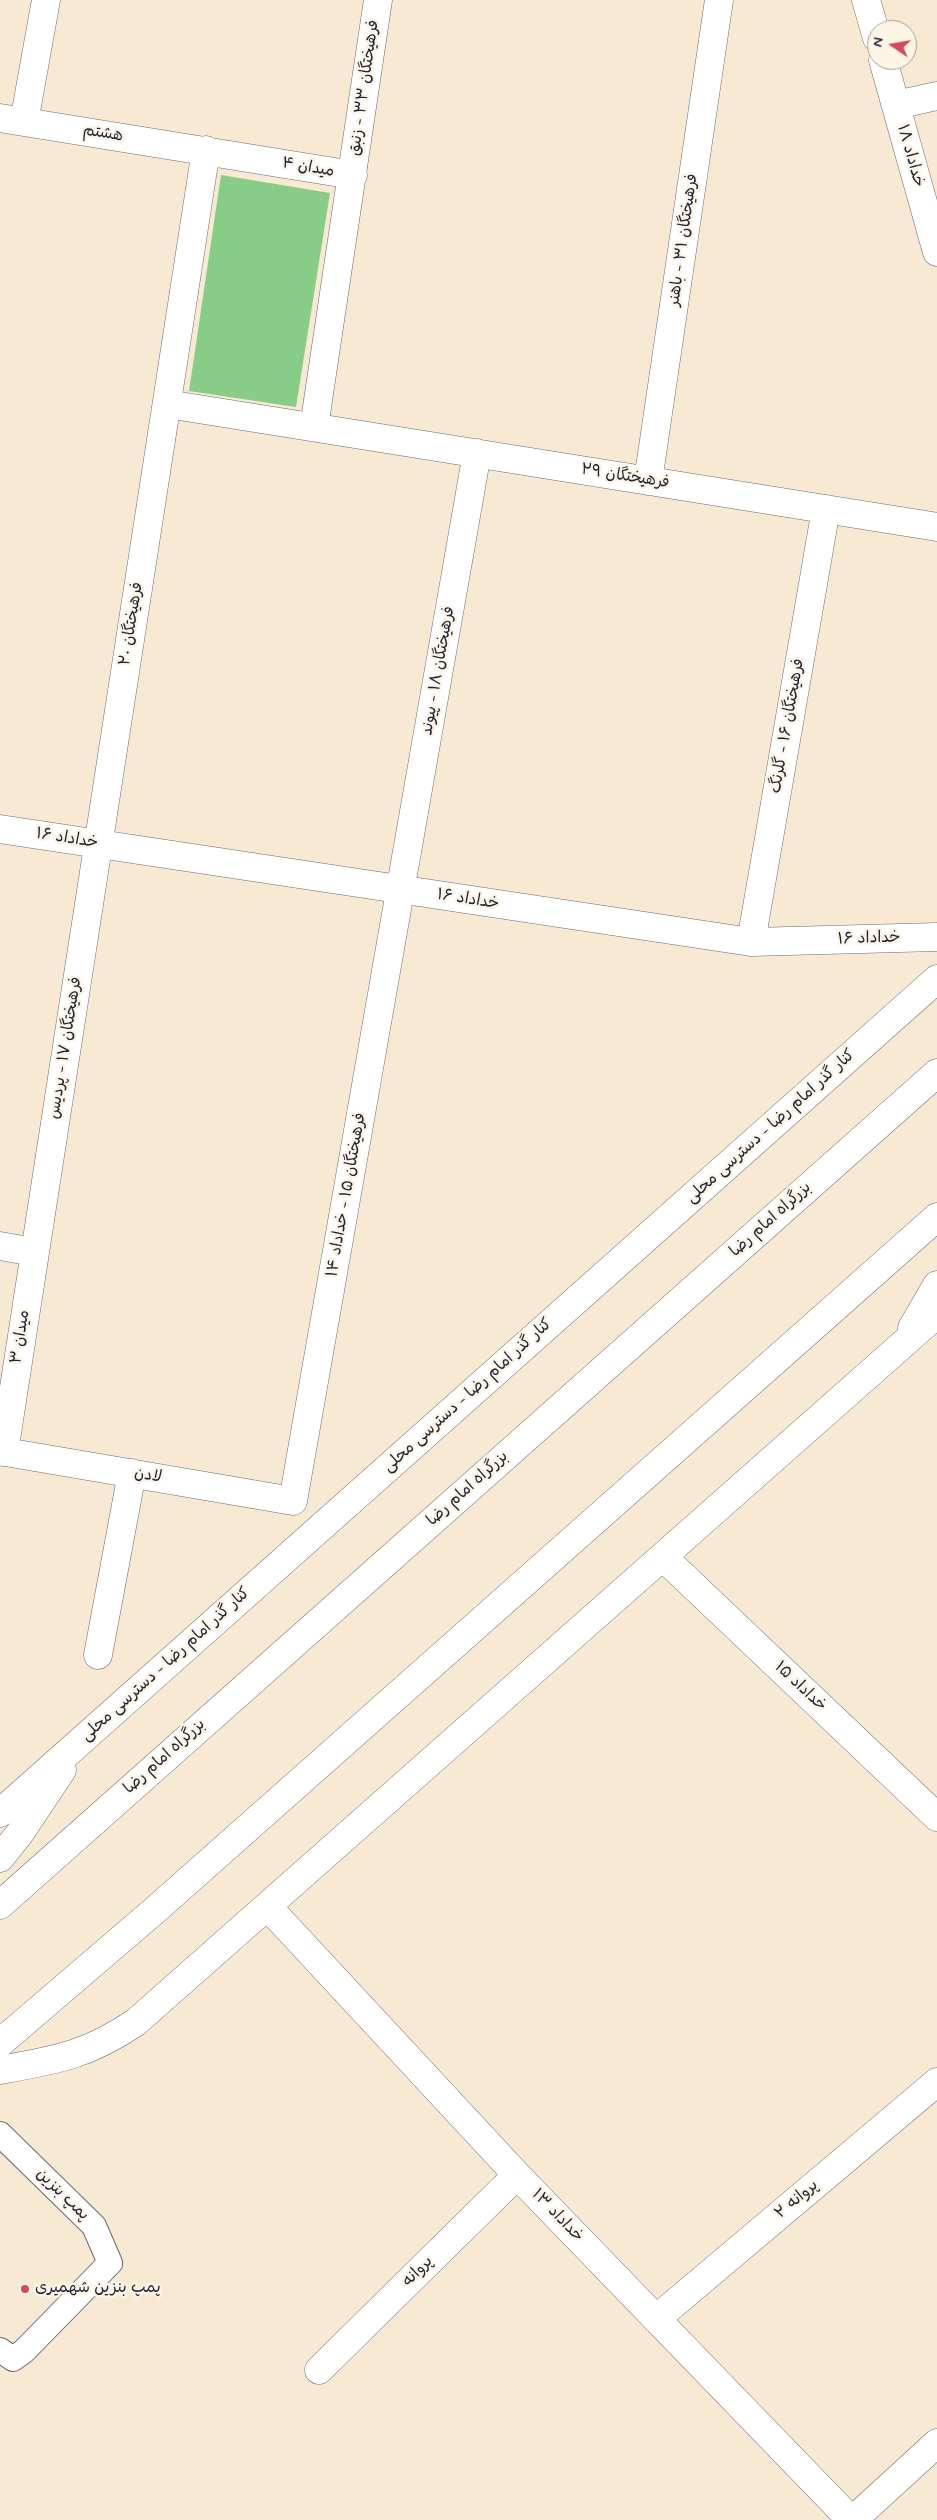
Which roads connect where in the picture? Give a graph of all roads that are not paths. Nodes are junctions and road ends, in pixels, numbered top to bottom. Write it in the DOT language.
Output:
graph roads {
  1 [pos="46,0"];
  2 [pos="378,0"];
  3 [pos="719,0"];
  4 [pos="866,0"];
  5 [pos="872,20"];
  6 [pos="886,70"];
  7 [pos="937,96"];
  8 [pos="896,105"];
  9 [pos="12,120"];
  10 [pos="206,150"];
  11 [pos="353,175"];
  12 [pos="937,252"];
  13 [pos="166,404"];
  14 [pos="314,427"];
  15 [pos="477,453"];
  16 [pos="648,481"];
  17 [pos="826,509"];
  18 [pos="937,527"];
  19 [pos="0,829"];
  20 [pos="98,844"];
  21 [pos="400,889"];
  22 [pos="937,937"];
  23 [pos="751,942"];
  24 [pos="937,979"];
  25 [pos="937,1074"];
  26 [pos="937,1217"];
  27 [pos="0,1246"];
  28 [pos="34,1252"];
  29 [pos="937,1285"];
  30 [pos="937,1314"];
  31 [pos="902,1344"];
  32 [pos="2,1451"];
  33 [pos="132,1473"];
  34 [pos="293,1501"];
  35 [pos="663,1557"];
  36 [pos="98,1655"];
  37 [pos="82,1740"];
  38 [pos="0,1813"];
  39 [pos="937,1816"];
  40 [pos="0,1858"];
  41 [pos="0,1905"];
  42 [pos="268,1907"];
  43 [pos="0,2043"];
  44 [pos="0,2070"];
  45 [pos="937,2082"];
  46 [pos="0,2134"];
  47 [pos="516,2175"];
  48 [pos="656,2319"];
  49 [pos="0,2350"];
  50 [pos="319,2370"];
  51 [pos="937,2443"];
  52 [pos="852,2520"];
  1 -- 9 [label="main road"];
  2 -- 11 [label="main road, فرهیختگان ۳۳ - زنبق"];
  3 -- 16 [label="main road, فرهیختگان ۳۱ - باهنر"];
  4 -- 5 [label="main road"];
  6 -- 8 [label="main road, خداداد ۱۸"];
  7 -- 8 [label="main road"];
  8 -- 12 [label="main road, خداداد ۱۸"];
  9 -- 10 [label="main road, هشتم"];
  10 -- 11 [label="main road, میدان ۴"];
  10 -- 13 [label="main road"];
  11 -- 14 [label="main road, میدان ۴"];
  13 -- 14 [label="main road"];
  13 -- 20 [label="main road, فرهیختگان ۲۰"];
  14 -- 15 [label="main road, فرهیختگان ۲۹"];
  15 -- 16 [label="main road, فرهیختگان ۲۹"];
  15 -- 21 [label="main road, فرهیختگان ۱۸ - پیوند"];
  16 -- 17 [label="main road, فرهیختگان ۲۹"];
  17 -- 18 [label="main road, فرهیختگان ۲۹"];
  17 -- 23 [label="main road, فرهیختگان ۱۶ - گلرنگ"];
  19 -- 20 [label="main road, خداداد ۱۶"];
  20 -- 21 [label="main road, خداداد ۱۶"];
  20 -- 28 [label="main road, فرهیختگان ۱۷ - پردیس"];
  21 -- 23 [label="main road, خداداد ۱۶"];
  21 -- 34 [label="main road, فرهیختگان ۱۵ - خداداد ۱۴"];
  22 -- 23 [label="main road, خداداد ۱۶"];
  24 -- 37 [label="main road, کنار گذر امام رضا - دسترسی محلی"];
  25 -- 41 [label="main road, بزرگراه امام رضا"];
  26 -- 43 [label="main road"];
  27 -- 28 [label="main road"];
  28 -- 32 [label="main road, میدان ۳"];
  29 -- 31 [label="main road"];
  30 -- 31 [label="main road"];
  31 -- 35 [label="main road"];
  32 -- 33 [label="main road, لادن"];
  33 -- 34 [label="main road, لادن"];
  33 -- 36 [label="main road"];
  35 -- 39 [label="main road, خداداد ۱۵"];
  35 -- 42 [label="main road"];
  37 -- 38 [label="main road, کنار گذر امام رضا - دسترسی محلی"];
  37 -- 40 [label="main road"];
  42 -- 44 [label="main road"];
  42 -- 47 [label="main road, خداداد ۱۳"];
  45 -- 48 [label="main road, پروانه ۲"];
  46 -- 49 [label="lane, پمپ بنزین"];
  47 -- 48 [label="main road, خداداد ۱۳"];
  47 -- 50 [label="main road, پروانه"];
  48 -- 52 [label="main road, خداداد ۱۳"];
  51 -- 52 [label="main road"];
}
